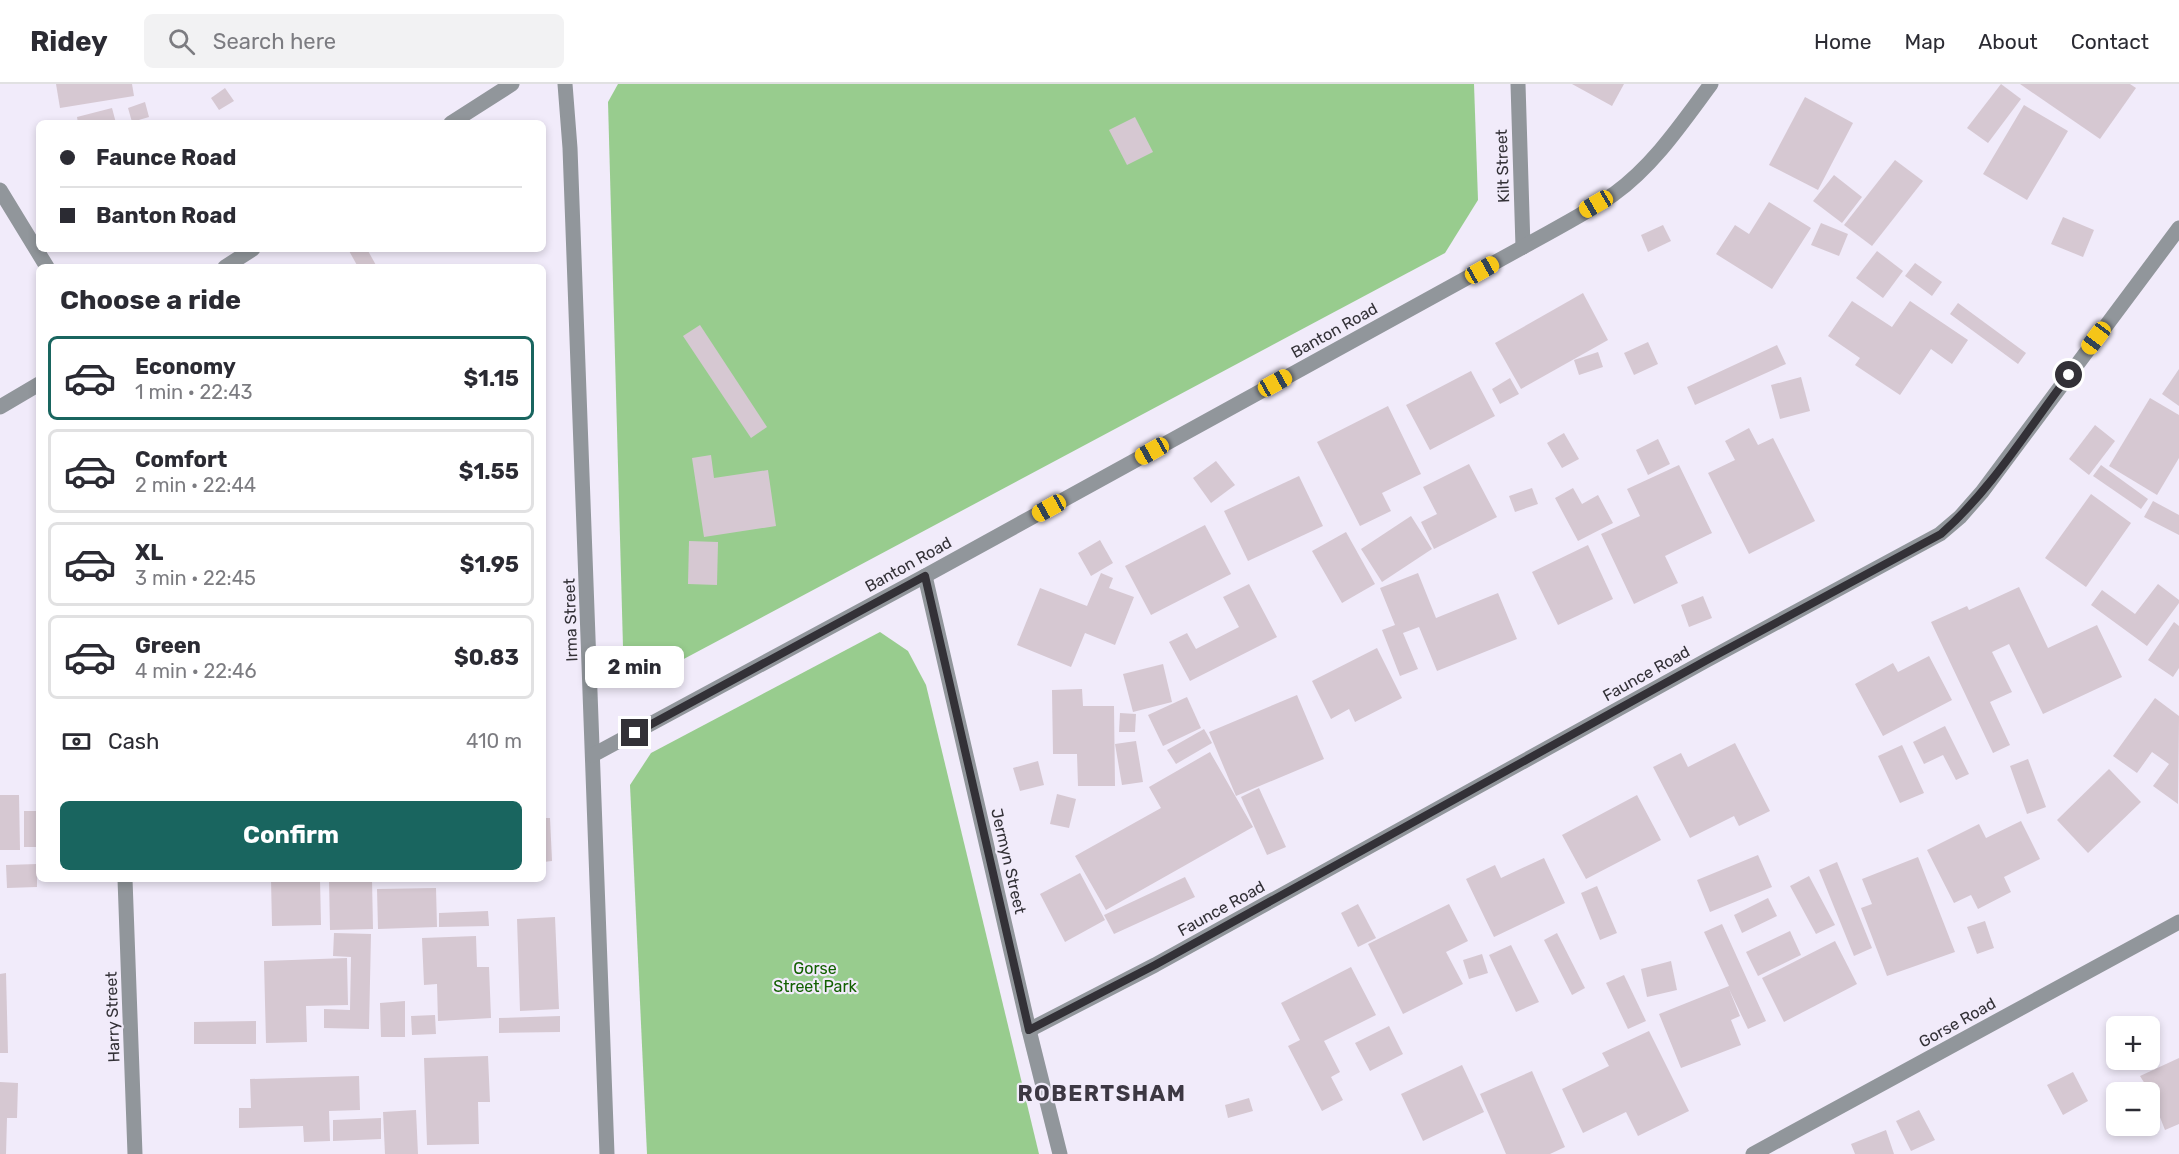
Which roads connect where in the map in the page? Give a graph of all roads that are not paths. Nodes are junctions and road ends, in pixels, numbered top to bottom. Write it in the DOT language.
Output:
graph roads {
  1 [pos="512,84"];
  2 [pos="565,84"];
  3 [pos="1518,84"];
  4 [pos="1711,84"];
  5 [pos="456,120"];
  6 [pos="0,190"];
  7 [pos="2179,228"];
  8 [pos="1523,247"];
  9 [pos="36,249"];
  10 [pos="248,252"];
  11 [pos="230,264"];
  12 [pos="36,386"];
  13 [pos="0,407"];
  14 [pos="925,576"];
  15 [pos="593,755"];
  16 [pos="125,882"];
  17 [pos="2179,922"];
  18 [pos="1029,1030"];
  19 [pos="135,1154"];
  20 [pos="608,1154"];
  21 [pos="1060,1154"];
  22 [pos="1753,1154"];
  1 -- 5 [label="street"];
  2 -- 15 [label="street, Irma Street"];
  3 -- 8 [label="street, Kilt Street"];
  4 -- 8 [label="street, Banton Road"];
  6 -- 9 [label="street"];
  7 -- 18 [label="street, Faunce Road"];
  8 -- 14 [label="street, Banton Road"];
  10 -- 11 [label="street"];
  12 -- 13 [label="street"];
  14 -- 15 [label="street, Banton Road"];
  14 -- 18 [label="street, Jermyn Street"];
  15 -- 20 [label="street, Irma Street"];
  16 -- 19 [label="street, Harry Street"];
  17 -- 22 [label="street, Gorse Road"];
  18 -- 21 [label="street, Jermyn Street"];
}
